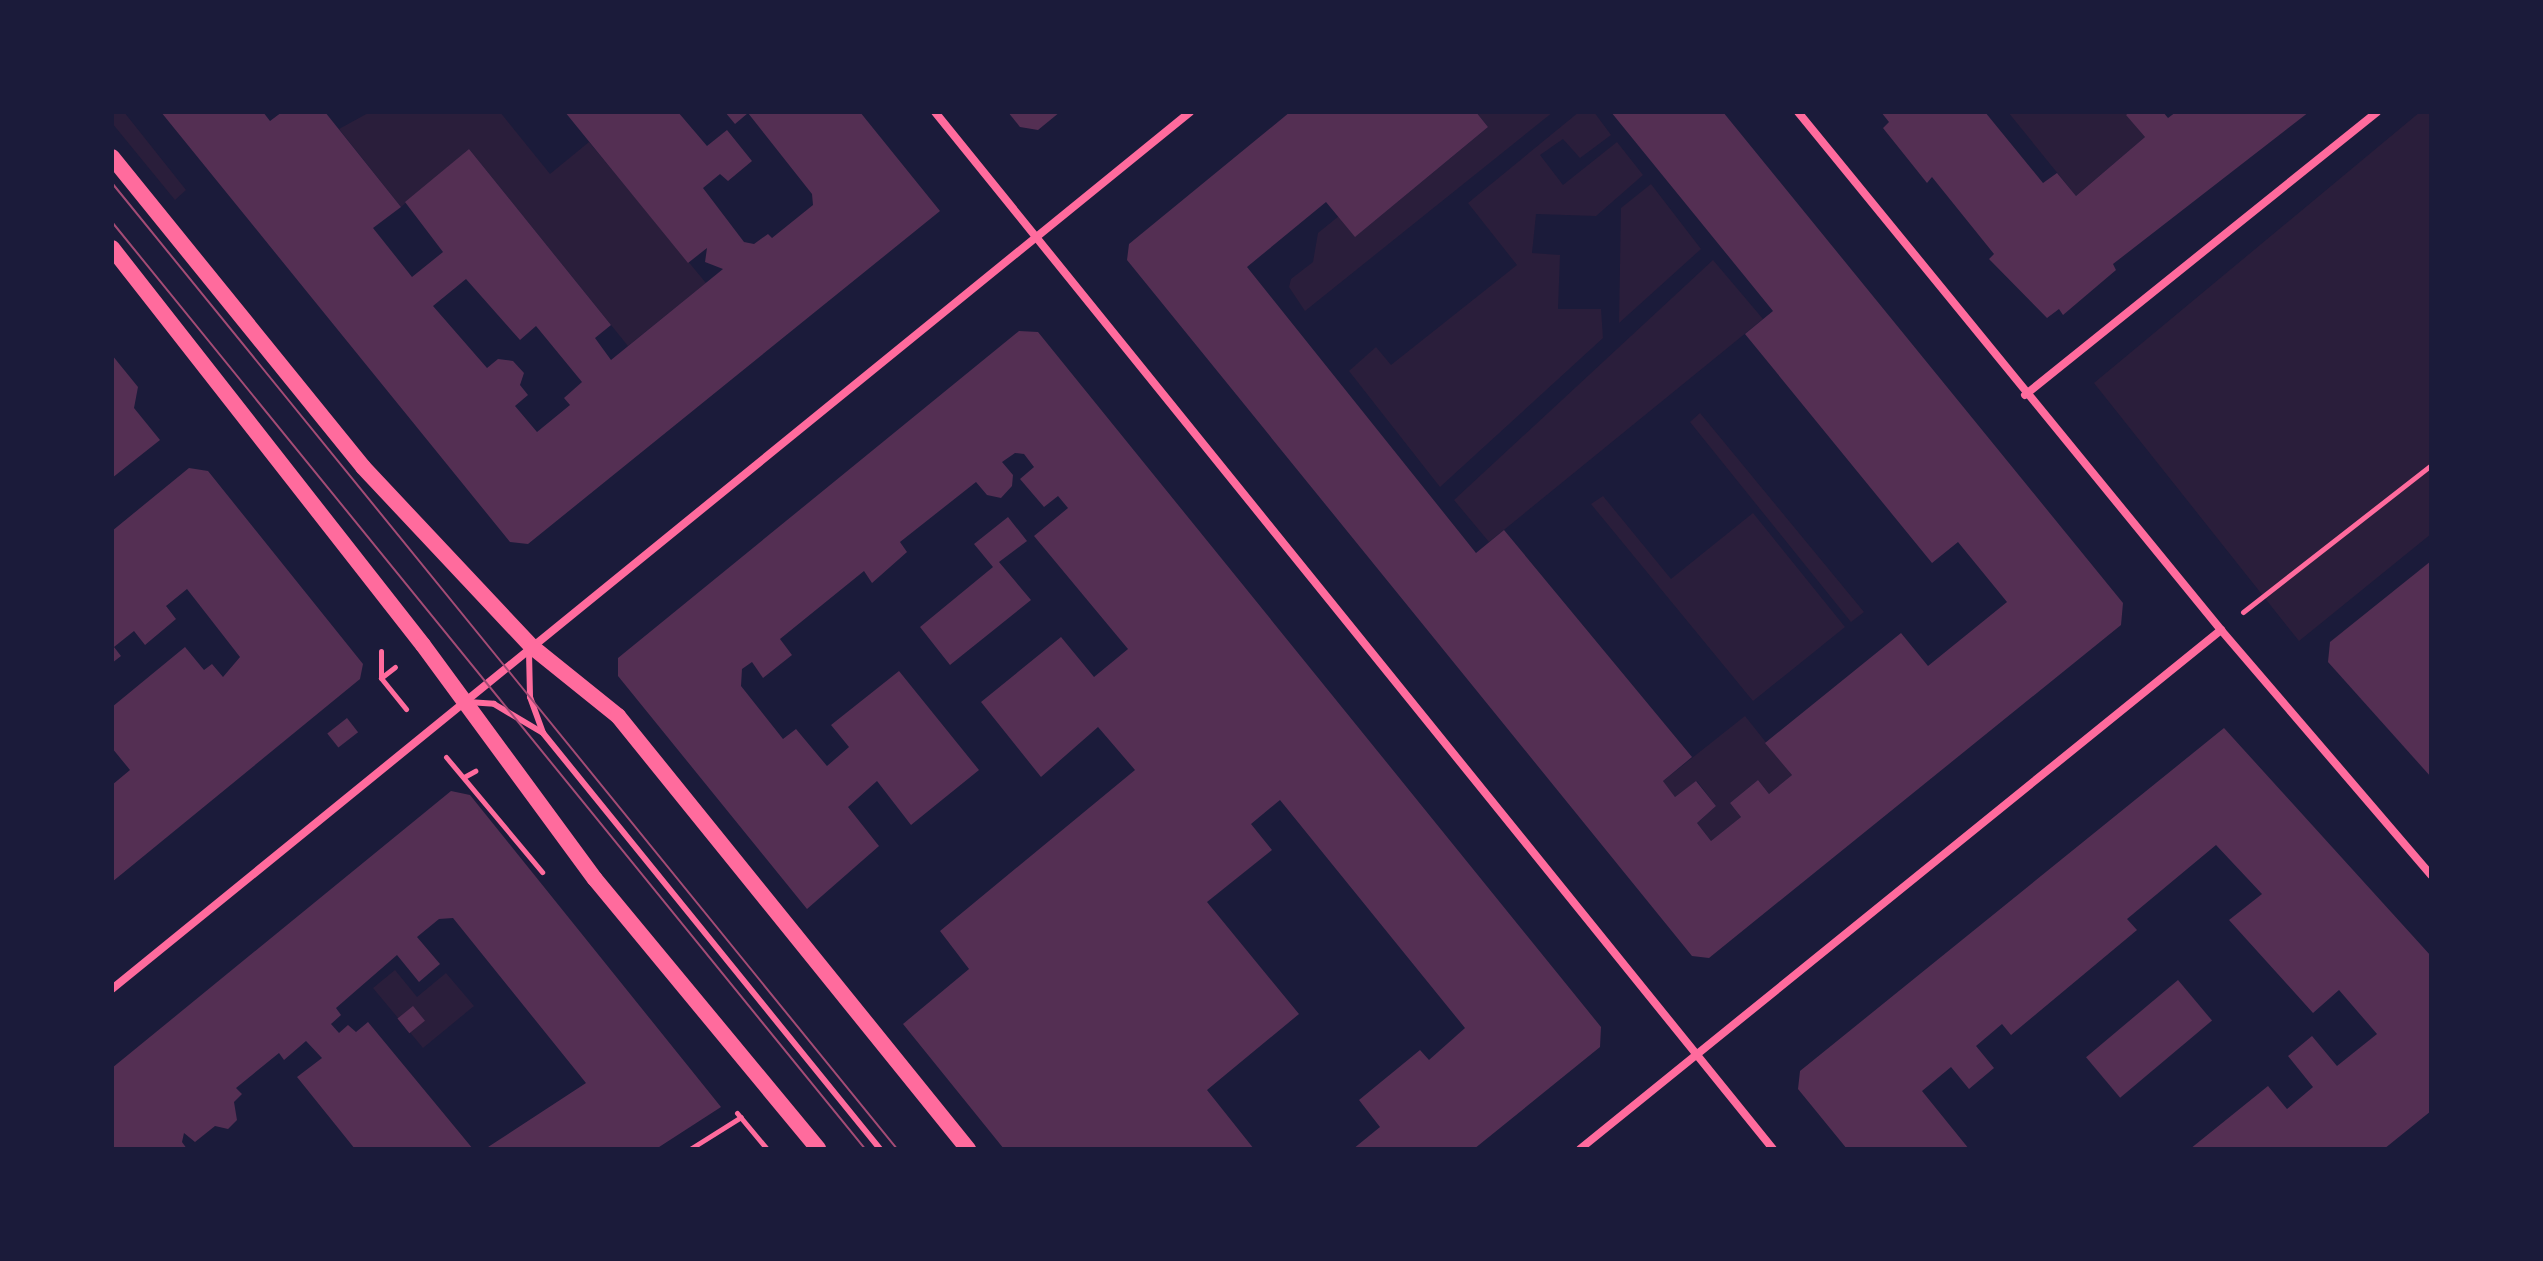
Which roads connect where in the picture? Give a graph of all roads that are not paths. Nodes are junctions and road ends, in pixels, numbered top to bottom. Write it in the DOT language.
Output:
graph roads {
  1 [pos="935,112"];
  2 [pos="1190,112"];
  3 [pos="1798,112"];
  4 [pos="2377,112"];
  5 [pos="112,157"];
  6 [pos="1037,239"];
  7 [pos="112,248"];
  8 [pos="2025,395"];
  9 [pos="2221,630"];
  10 [pos="531,646"];
  11 [pos="464,701"];
  12 [pos="543,733"];
  13 [pos="2431,875"];
  14 [pos="112,989"];
  15 [pos="1699,1055"];
  16 [pos="818,1149"];
  17 [pos="880,1149"];
  18 [pos="968,1149"];
  19 [pos="1580,1149"];
  20 [pos="1773,1149"];
  1 -- 6 [label="street"];
  2 -- 6 [label="street"];
  3 -- 8 [label="street"];
  4 -- 8 [label="street"];
  5 -- 10 [label="main road"];
  6 -- 10 [label="street"];
  6 -- 15 [label="street"];
  7 -- 11 [label="main road"];
  8 -- 9 [label="street"];
  9 -- 13 [label="street"];
  9 -- 15 [label="street"];
  10 -- 11 [label="street"];
  10 -- 12 [label="lane"];
  10 -- 18 [label="main road"];
  11 -- 12 [label="lane"];
  11 -- 14 [label="street"];
  11 -- 16 [label="main road"];
  12 -- 17 [label="lane"];
  15 -- 19 [label="street"];
  15 -- 20 [label="street"];
}
